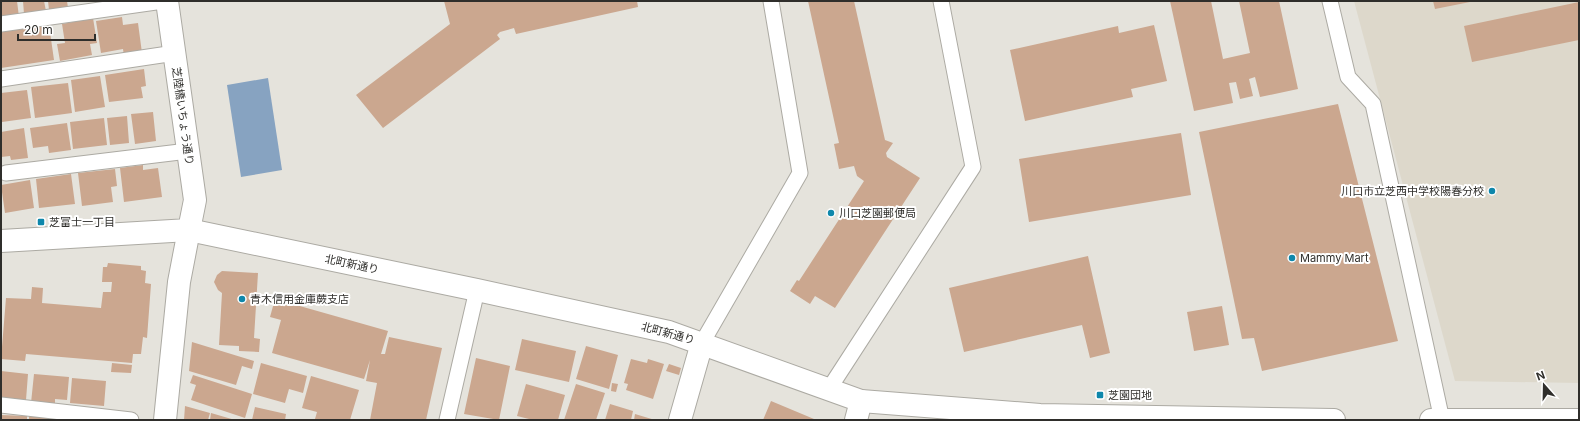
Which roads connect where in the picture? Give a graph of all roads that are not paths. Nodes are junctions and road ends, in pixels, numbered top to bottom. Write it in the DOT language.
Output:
graph roads {
  1 [pos="164,1"];
  2 [pos="167,1"];
  3 [pos="771,1"];
  4 [pos="941,1"];
  5 [pos="1330,1"];
  6 [pos="1,24"];
  7 [pos="174,53"];
  8 [pos="1,80"];
  9 [pos="188,151"];
  10 [pos="6,173"];
  11 [pos="189,230"];
  12 [pos="1,241"];
  13 [pos="477,290"];
  14 [pos="702,343"];
  15 [pos="829,389"];
  16 [pos="1,405"];
  17 [pos="858,410"];
  18 [pos="1039,418"];
  19 [pos="1212,418"];
  20 [pos="131,420"];
  21 [pos="165,420"];
  22 [pos="447,420"];
  23 [pos="680,420"];
  24 [pos="1334,420"];
  25 [pos="1431,420"];
  26 [pos="1442,420"];
  27 [pos="1575,420"];
  28 [pos="1579,420"];
  1 -- 6 [label="lane"];
  2 -- 7 [label="street, 芝陸橋いちょう通り"];
  3 -- 14 [label="lane"];
  4 -- 15 [label="lane"];
  5 -- 26 [label="lane"];
  7 -- 8 [label="lane"];
  7 -- 9 [label="street, 芝陸橋いちょう通り"];
  9 -- 10 [label="lane"];
  9 -- 11 [label="street, 芝陸橋いちょう通り"];
  11 -- 12 [label="street, 北町新通り"];
  11 -- 13 [label="street, 北町新通り"];
  11 -- 21 [label="street, 芝陸橋いちょう通り"];
  13 -- 14 [label="street, 北町新通り"];
  13 -- 22 [label="lane"];
  14 -- 15 [label="street, 北町新通り"];
  14 -- 23 [label="street"];
  15 -- 17 [label="street, 北町新通り"];
  16 -- 20 [label="lane"];
  17 -- 18 [label="street, 北町新通り"];
  18 -- 19 [label="street, 北町新通り"];
  19 -- 24 [label="street, 北町新通り"];
  25 -- 26 [label="street"];
  26 -- 27 [label="street"];
  27 -- 28 [label="street"];
}
